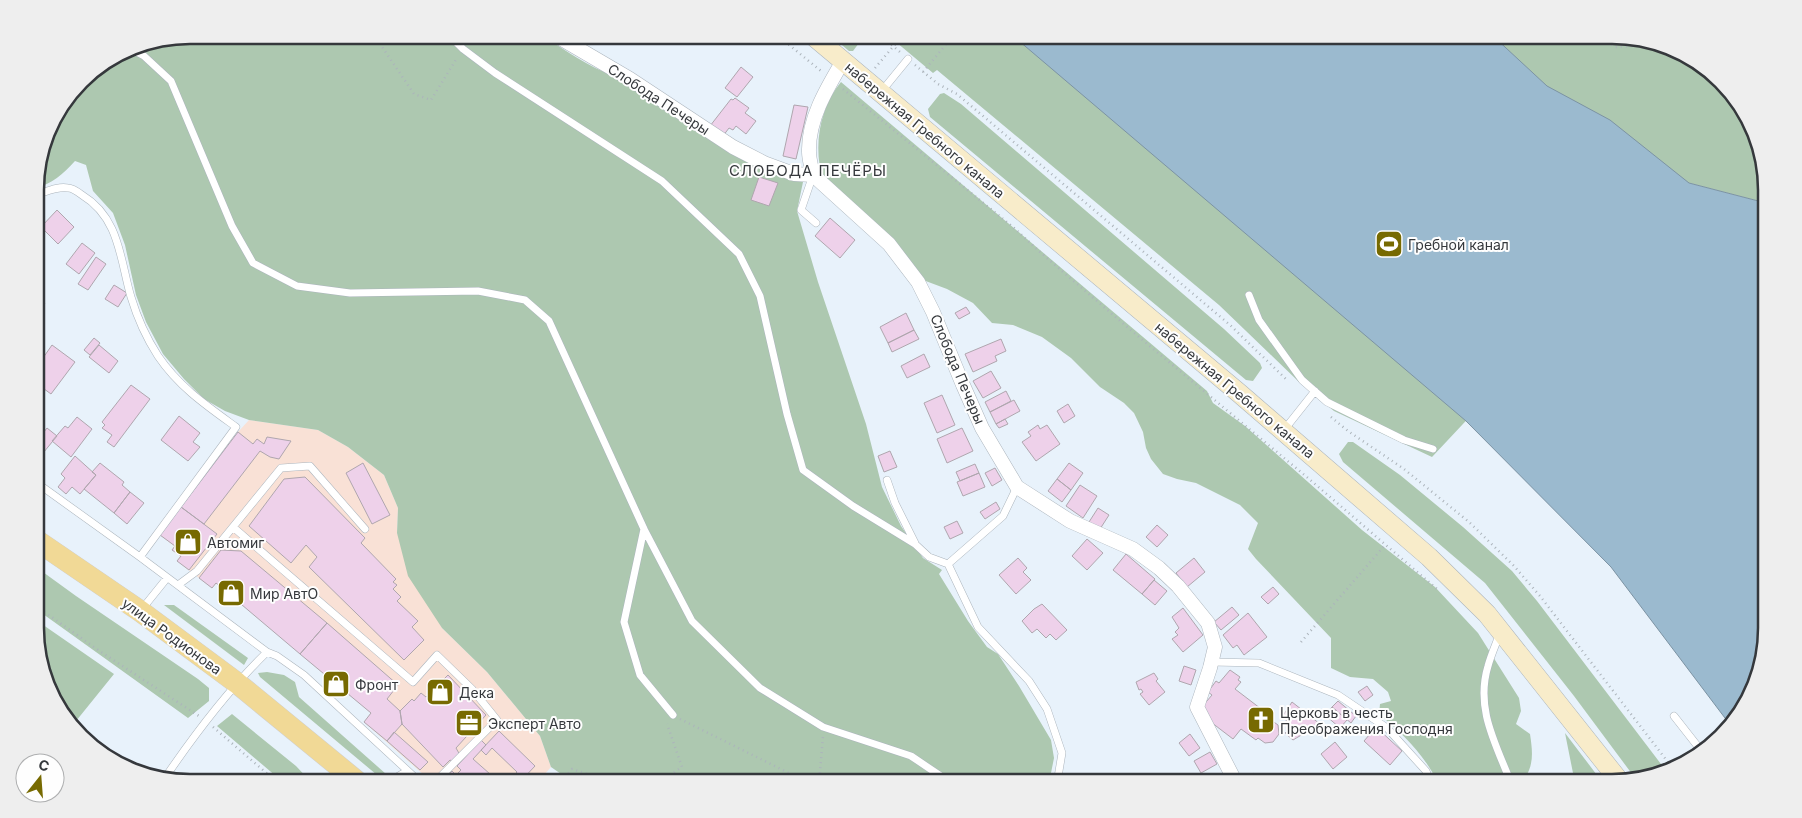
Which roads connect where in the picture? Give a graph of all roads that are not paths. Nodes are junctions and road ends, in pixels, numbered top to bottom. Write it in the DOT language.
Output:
graph roads {
  1 [pos="459,44"];
  2 [pos="570,44"];
  3 [pos="823,44"];
  4 [pos="139,53"];
  5 [pos="908,59"];
  6 [pos="843,61"];
  7 [pos="881,92"];
  8 [pos="813,175"];
  9 [pos="44,192"];
  10 [pos="816,223"];
  11 [pos="1249,295"];
  12 [pos="1315,391"];
  13 [pos="1283,431"];
  14 [pos="1433,449"];
  15 [pos="887,480"];
  16 [pos="44,487"];
  17 [pos="1017,487"];
  18 [pos="233,527"];
  19 [pos="366,529"];
  20 [pos="644,529"];
  21 [pos="915,544"];
  22 [pos="44,546"];
  23 [pos="140,557"];
  24 [pos="948,564"];
  25 [pos="167,578"];
  26 [pos="178,585"];
  27 [pos="140,612"];
  28 [pos="1501,631"];
  29 [pos="267,652"];
  30 [pos="1212,662"];
  31 [pos="237,683"];
  32 [pos="673,715"];
  33 [pos="1674,716"];
  34 [pos="304,737"];
  35 [pos="1698,746"];
  36 [pos="407,771"];
  37 [pos="169,772"];
  38 [pos="336,774"];
  39 [pos="347,774"];
  40 [pos="402,774"];
  41 [pos="410,774"];
  42 [pos="443,774"];
  43 [pos="938,774"];
  44 [pos="1058,774"];
  45 [pos="1231,774"];
  46 [pos="1427,774"];
  47 [pos="1508,774"];
  48 [pos="1614,774"];
  1 -- 21 [label="lane"];
  2 -- 8 [label="street, Слобода Печеры"];
  3 -- 6 [label="street, набережная Гребного канала"];
  4 -- 20 [label="lane"];
  5 -- 7 [label="lane"];
  6 -- 7 [label="street, набережная Гребного канала"];
  6 -- 8 [label="street"];
  7 -- 13 [label="street, набережная Гребного канала"];
  8 -- 10 [label="lane"];
  8 -- 17 [label="street, Слобода Печеры"];
  9 -- 23 [label="lane"];
  11 -- 12 [label="lane"];
  12 -- 13 [label="lane"];
  12 -- 14 [label="lane"];
  13 -- 28 [label="street, набережная Гребного канала"];
  15 -- 21 [label="lane"];
  16 -- 23 [label="lane"];
  17 -- 24 [label="lane"];
  17 -- 30 [label="street, Слобода Печеры"];
  18 -- 19 [label="lane"];
  18 -- 26 [label="lane"];
  18 -- 42 [label="lane"];
  20 -- 32 [label="lane"];
  20 -- 43 [label="lane"];
  21 -- 24 [label="lane"];
  22 -- 27 [label="main road, улица Родионова"];
  23 -- 25 [label="lane"];
  24 -- 44 [label="lane"];
  25 -- 26 [label="lane"];
  25 -- 27 [label="lane"];
  26 -- 29 [label="lane"];
  27 -- 31 [label="main road, улица Родионова"];
  28 -- 47 [label="lane"];
  28 -- 48 [label="street, набережная Гребного канала"];
  29 -- 31 [label="lane"];
  29 -- 36 [label="lane"];
  30 -- 45 [label="street, Слобода Печеры"];
  30 -- 46 [label="lane"];
  31 -- 34 [label="main road, улица Родионова"];
  31 -- 37 [label="lane"];
  33 -- 35 [label="lane"];
  34 -- 38 [label="main road, улица Родионова"];
  34 -- 39 [label="main road, улица Родионова"];
  36 -- 40 [label="lane"];
  36 -- 41 [label="lane"];
}
